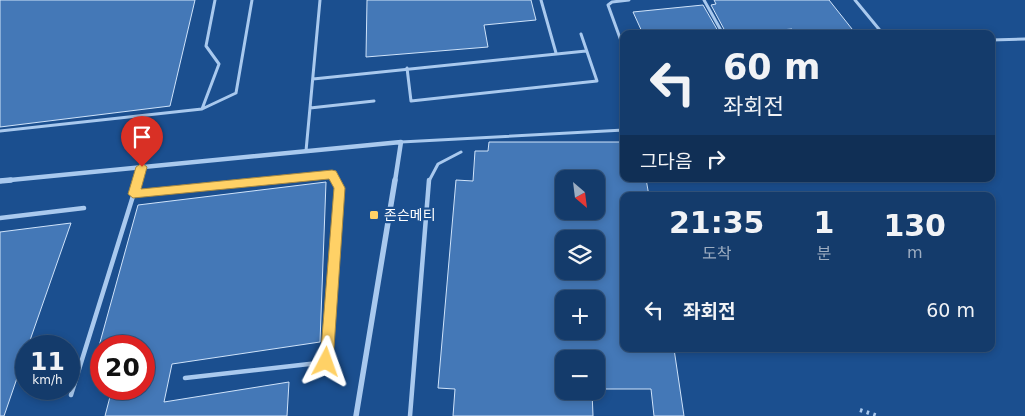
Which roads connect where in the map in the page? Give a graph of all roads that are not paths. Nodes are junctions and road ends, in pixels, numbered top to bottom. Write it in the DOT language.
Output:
graph roads {
  1 [pos="215,0"];
  2 [pos="252,0"];
  3 [pos="320,0"];
  4 [pos="541,0"];
  5 [pos="629,0"];
  6 [pos="704,0"];
  7 [pos="855,0"];
  8 [pos="721,30"];
  9 [pos="880,30"];
  10 [pos="581,34"];
  11 [pos="620,37"];
  12 [pos="1025,39"];
  13 [pos="995,40"];
  14 [pos="586,51"];
  15 [pos="556,53"];
  16 [pos="407,68"];
  17 [pos="313,79"];
  18 [pos="374,101"];
  19 [pos="310,108"];
  20 [pos="202,109"];
  21 [pos="620,130"];
  22 [pos="0,131"];
  23 [pos="401,142"];
  24 [pos="306,151"];
  25 [pos="461,152"];
  26 [pos="142,167"];
  27 [pos="0,181"];
  28 [pos="133,194"];
  29 [pos="84,208"];
  30 [pos="0,218"];
  31 [pos="80,367"];
  32 [pos="185,378"];
  33 [pos="356,416"];
  34 [pos="410,416"];
  1 -- 20 [label="lane"];
  2 -- 20 [label="lane"];
  3 -- 17 [label="lane"];
  4 -- 15 [label="lane"];
  5 -- 11 [label="lane"];
  6 -- 8 [label="lane"];
  7 -- 9 [label="lane"];
  10 -- 14 [label="lane"];
  12 -- 13 [label="lane"];
  14 -- 15 [label="lane"];
  14 -- 16 [label="lane"];
  15 -- 16 [label="lane"];
  16 -- 17 [label="lane"];
  17 -- 19 [label="lane"];
  18 -- 19 [label="lane"];
  19 -- 24 [label="lane"];
  20 -- 22 [label="lane"];
  21 -- 23 [label="lane"];
  23 -- 24 [label="street"];
  23 -- 33 [label="street"];
  24 -- 26 [label="street"];
  25 -- 34 [label="lane"];
  26 -- 27 [label="street"];
  26 -- 28 [label="lane"];
  28 -- 31 [label="lane"];
  28 -- 32 [label="lane"];
  29 -- 30 [label="lane"];
}
